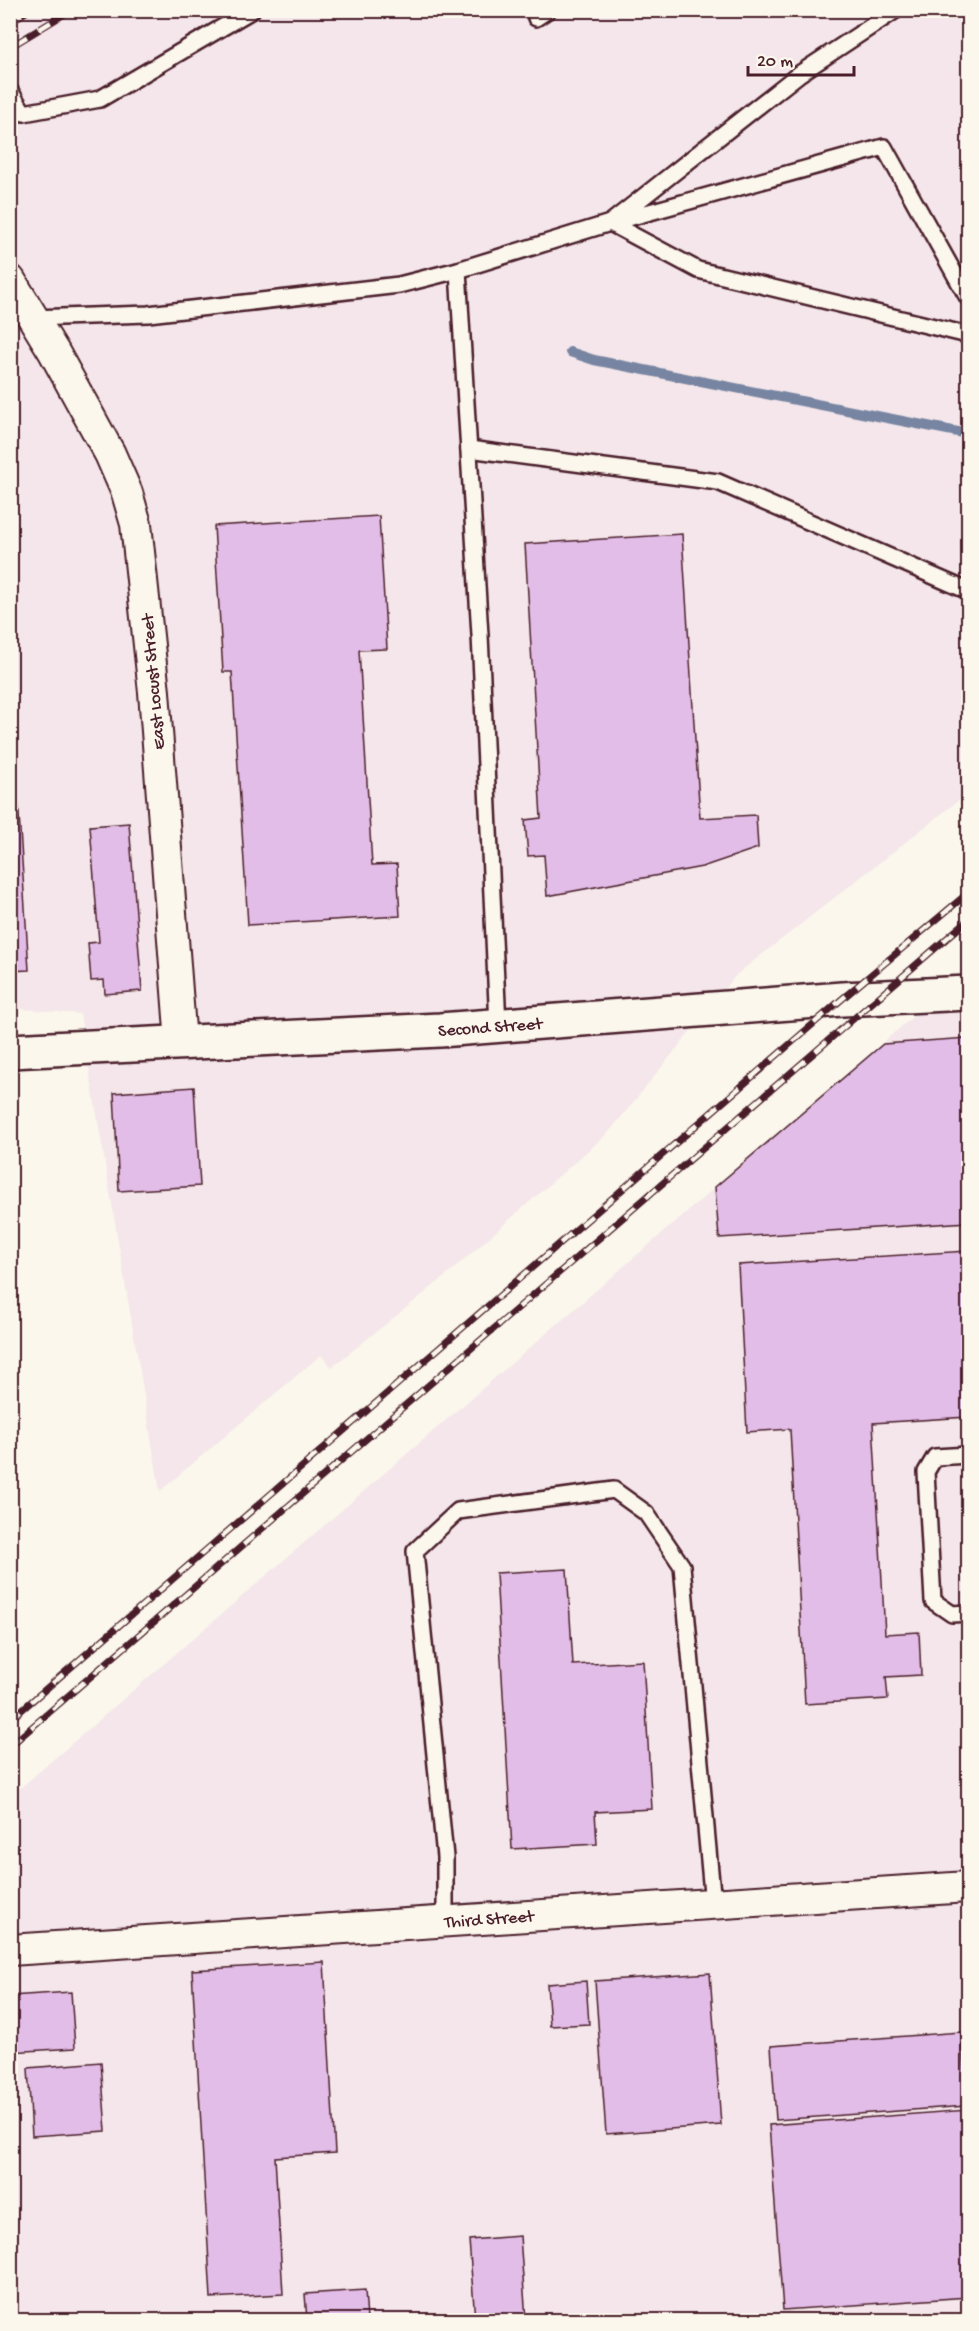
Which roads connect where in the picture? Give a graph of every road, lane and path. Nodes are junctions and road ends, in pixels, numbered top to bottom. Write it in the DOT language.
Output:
graph roads {
  1 [pos="252,10"];
  2 [pos="896,10"];
  3 [pos="10,91"];
  4 [pos="610,223"];
  5 [pos="458,270"];
  6 [pos="10,280"];
  7 [pos="969,298"];
  8 [pos="40,329"];
  9 [pos="969,335"];
  10 [pos="469,449"];
  11 [pos="969,591"];
  12 [pos="969,993"];
  13 [pos="498,1025"];
  14 [pos="180,1043"];
  15 [pos="10,1051"];
  16 [pos="969,1455"];
  17 [pos="969,1613"];
  18 [pos="969,1887"];
  19 [pos="713,1904"];
  20 [pos="445,1921"];
  21 [pos="10,1950"];
  1 -- 3 [label="lane"];
  2 -- 4 [label="lane"];
  4 -- 5 [label="lane"];
  4 -- 7 [label="lane"];
  4 -- 9 [label="lane"];
  5 -- 8 [label="lane"];
  5 -- 10 [label="lane"];
  6 -- 8 [label="street, East Locust Street"];
  8 -- 14 [label="street, East Locust Street"];
  10 -- 11 [label="lane"];
  10 -- 13 [label="lane"];
  12 -- 13 [label="main road, Second Street"];
  13 -- 14 [label="main road, Second Street"];
  14 -- 15 [label="main road, Second Street"];
  16 -- 17 [label="lane"];
  18 -- 19 [label="street, Third Street"];
  19 -- 20 [label="street, Third Street"];
  19 -- 20 [label="lane"];
  20 -- 21 [label="street, Third Street"];
}
